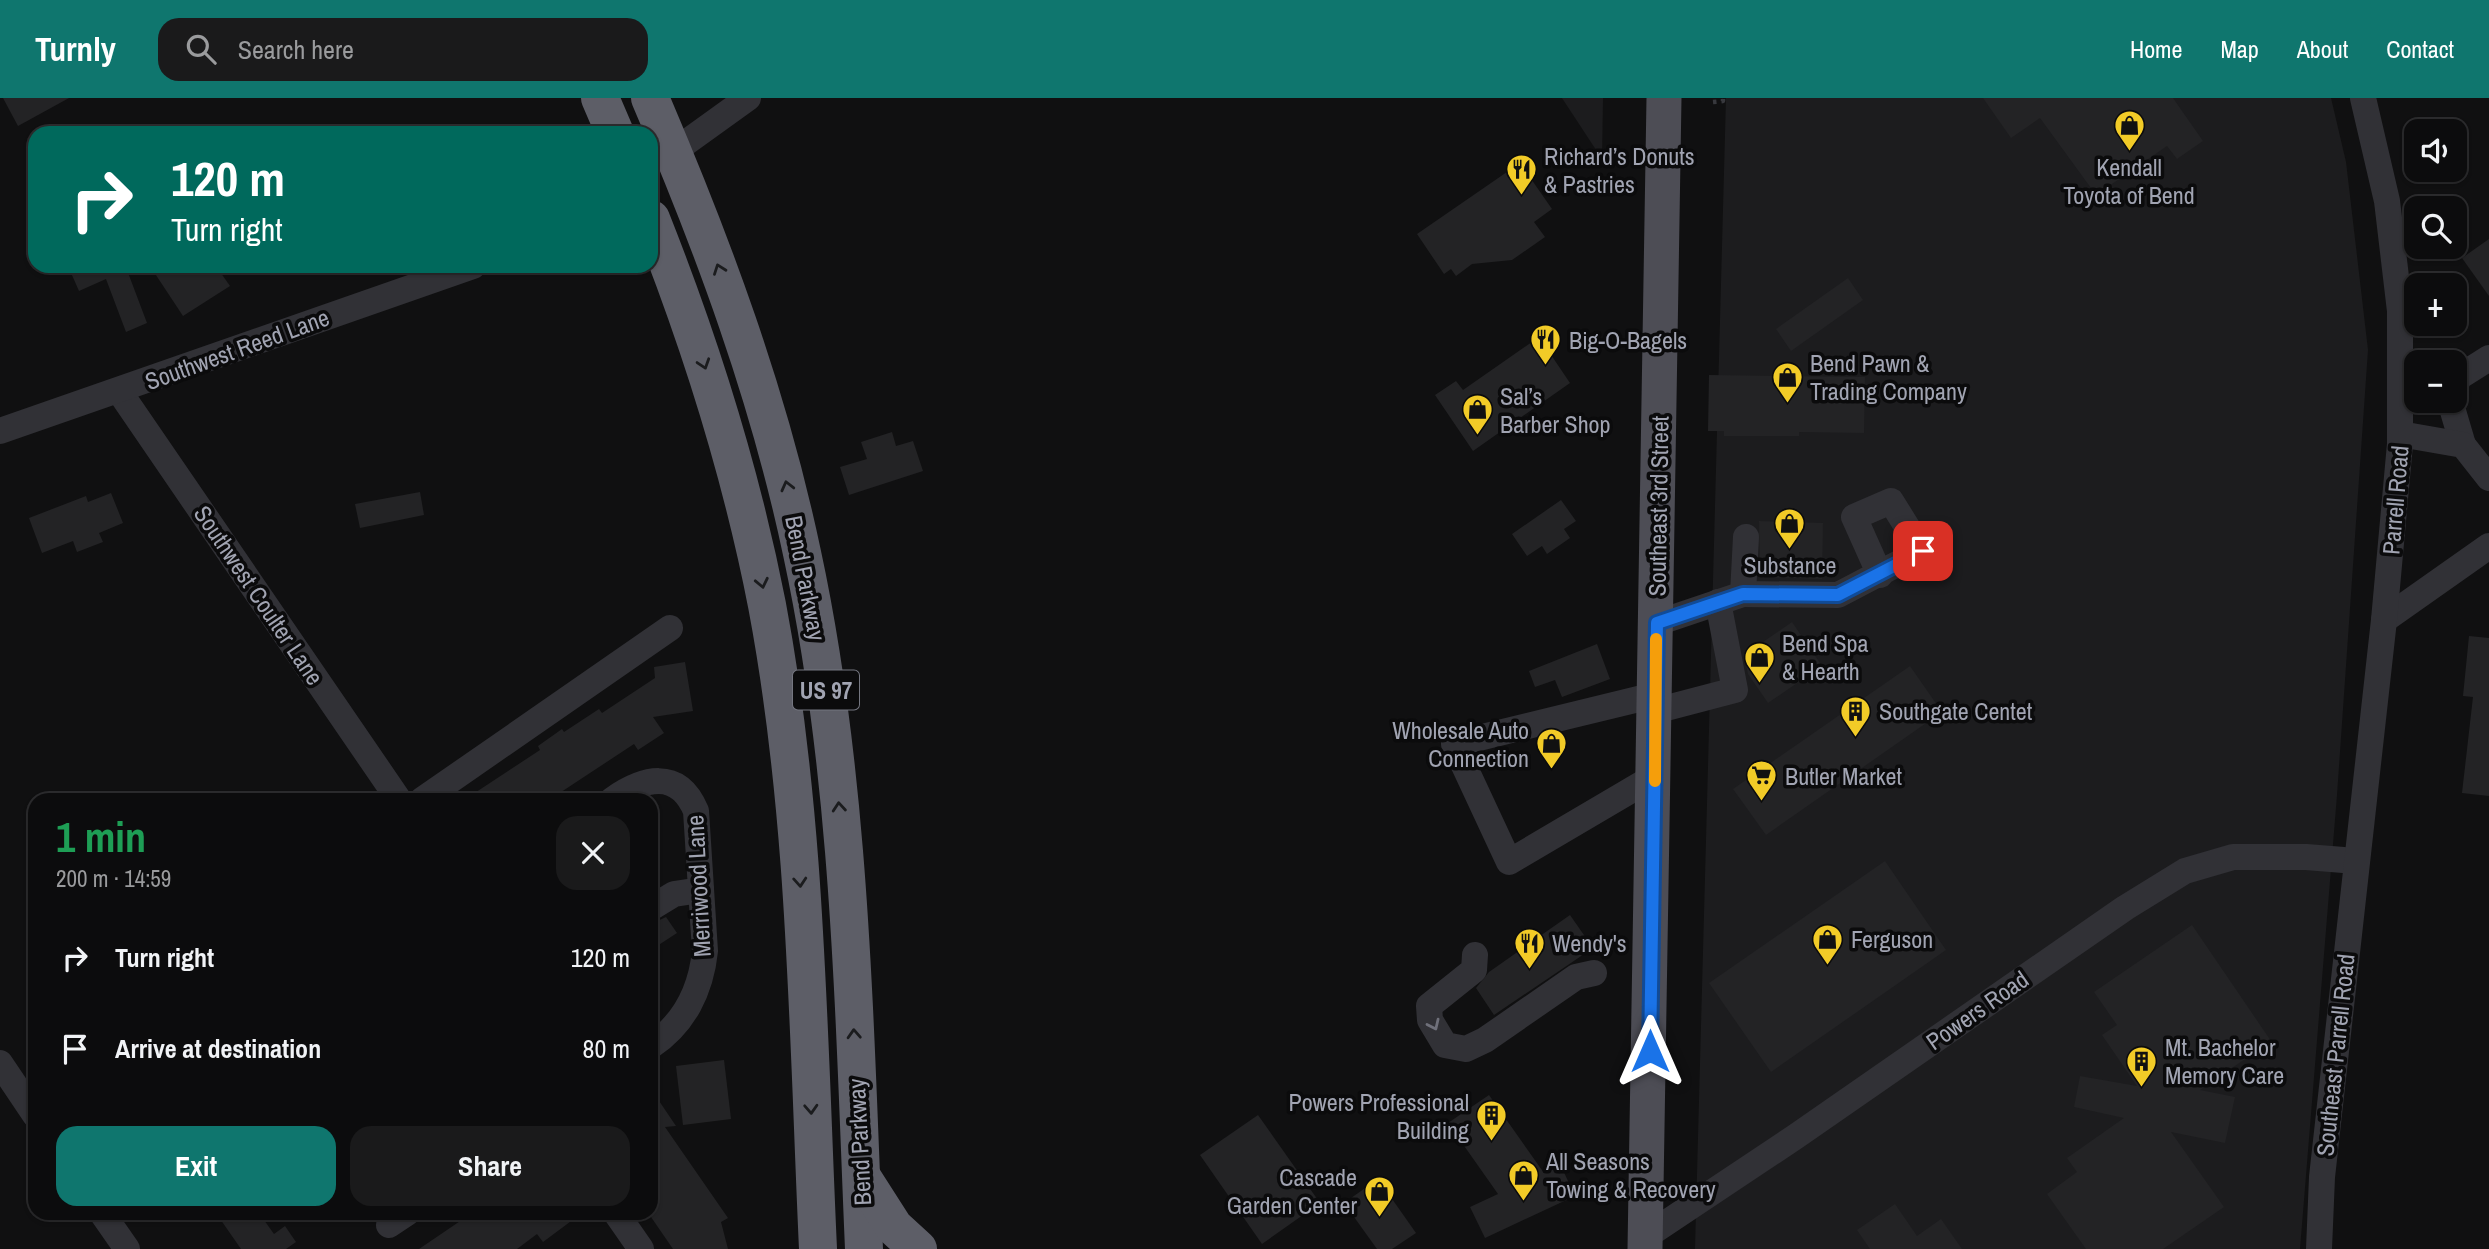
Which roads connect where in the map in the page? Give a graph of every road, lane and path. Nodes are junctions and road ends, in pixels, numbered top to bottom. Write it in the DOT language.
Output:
graph roads {
  1 [pos="600,98"];
  2 [pos="650,98"];
  3 [pos="748,98"];
  4 [pos="1664,98"];
  5 [pos="1723,98"];
  6 [pos="2363,98"];
  7 [pos="1713,102"];
  8 [pos="612,126"];
  9 [pos="673,152"];
  10 [pos="658,238"];
  11 [pos="453,273"];
  12 [pos="2404,350"];
  13 [pos="2489,358"];
  14 [pos="2467,372"];
  15 [pos="119,391"];
  16 [pos="2405,413"];
  17 [pos="2454,413"];
  18 [pos="0,431"];
  19 [pos="2400,434"];
  20 [pos="2463,445"];
  21 [pos="2489,478"];
  22 [pos="1746,537"];
  23 [pos="2489,546"];
  24 [pos="1880,575"];
  25 [pos="1731,598"];
  26 [pos="2384,620"];
  27 [pos="1657,623"];
  28 [pos="670,628"];
  29 [pos="1655,703"];
  30 [pos="1655,776"];
  31 [pos="394,793"];
  32 [pos="432,793"];
  33 [pos="622,793"];
  34 [pos="2356,861"];
  35 [pos="701,890"];
  36 [pos="658,904"];
  37 [pos="1475,955"];
  38 [pos="1594,973"];
  39 [pos="658,1040"];
  40 [pos="0,1063"];
  41 [pos="28,1105"];
  42 [pos="861,1174"];
  43 [pos="107,1220"];
  44 [pos="621,1220"];
  45 [pos="1639,1245"];
  46 [pos="127,1249"];
  47 [pos="641,1249"];
  48 [pos="818,1249"];
  49 [pos="864,1249"];
  50 [pos="918,1249"];
  51 [pos="2319,1249"];
  1 -- 8 [label="highway"];
  2 -- 9 [label="highway, Bend Parkway / US 97"];
  3 -- 9 [label="street"];
  4 -- 27 [label="main road, Southeast 3rd Street"];
  5 -- 7 [label="path"];
  6 -- 12 [label="street, Parrell Road"];
  42 -- 9 [label="highway, Bend Parkway / US 97, one-way"];
  10 -- 48 [label="highway, Bend Parkway / US 97, one-way"];
  11 -- 15 [label="street, Southwest Reed Lane"];
  13 -- 14 [label="street"];
  15 -- 18 [label="street, Southwest Reed Lane"];
  15 -- 31 [label="street, Southwest Coulter Lane"];
  16 -- 19 [label="street, Parrell Road"];
  17 -- 20 [label="street"];
  19 -- 20 [label="street"];
  19 -- 26 [label="street, Parrell Road"];
  20 -- 21 [label="street"];
  22 -- 25 [label="street"];
  23 -- 26 [label="street"];
  24 -- 24 [label="street"];
  24 -- 25 [label="street"];
  25 -- 27 [label="street"];
  25 -- 29 [label="street"];
  26 -- 34 [label="street, Parrell Road"];
  27 -- 29 [label="main road, Southeast 3rd Street"];
  28 -- 32 [label="street"];
  29 -- 30 [label="main road, Southeast 3rd Street"];
  29 -- 30 [label="street"];
  30 -- 45 [label="main road, Southeast 3rd Street"];
  33 -- 35 [label="street, Merriwood Lane"];
  34 -- 45 [label="street, Powers Road"];
  34 -- 51 [label="street, Southeast Parrell Road"];
  35 -- 36 [label="street"];
  35 -- 39 [label="street, Merriwood Lane"];
  37 -- 38 [label="street, one-way"];
  40 -- 41 [label="street"];
  42 -- 49 [label="highway, Bend Parkway / US 97"];
  42 -- 50 [label="highway"];
  43 -- 46 [label="street"];
  44 -- 47 [label="street"];
}
